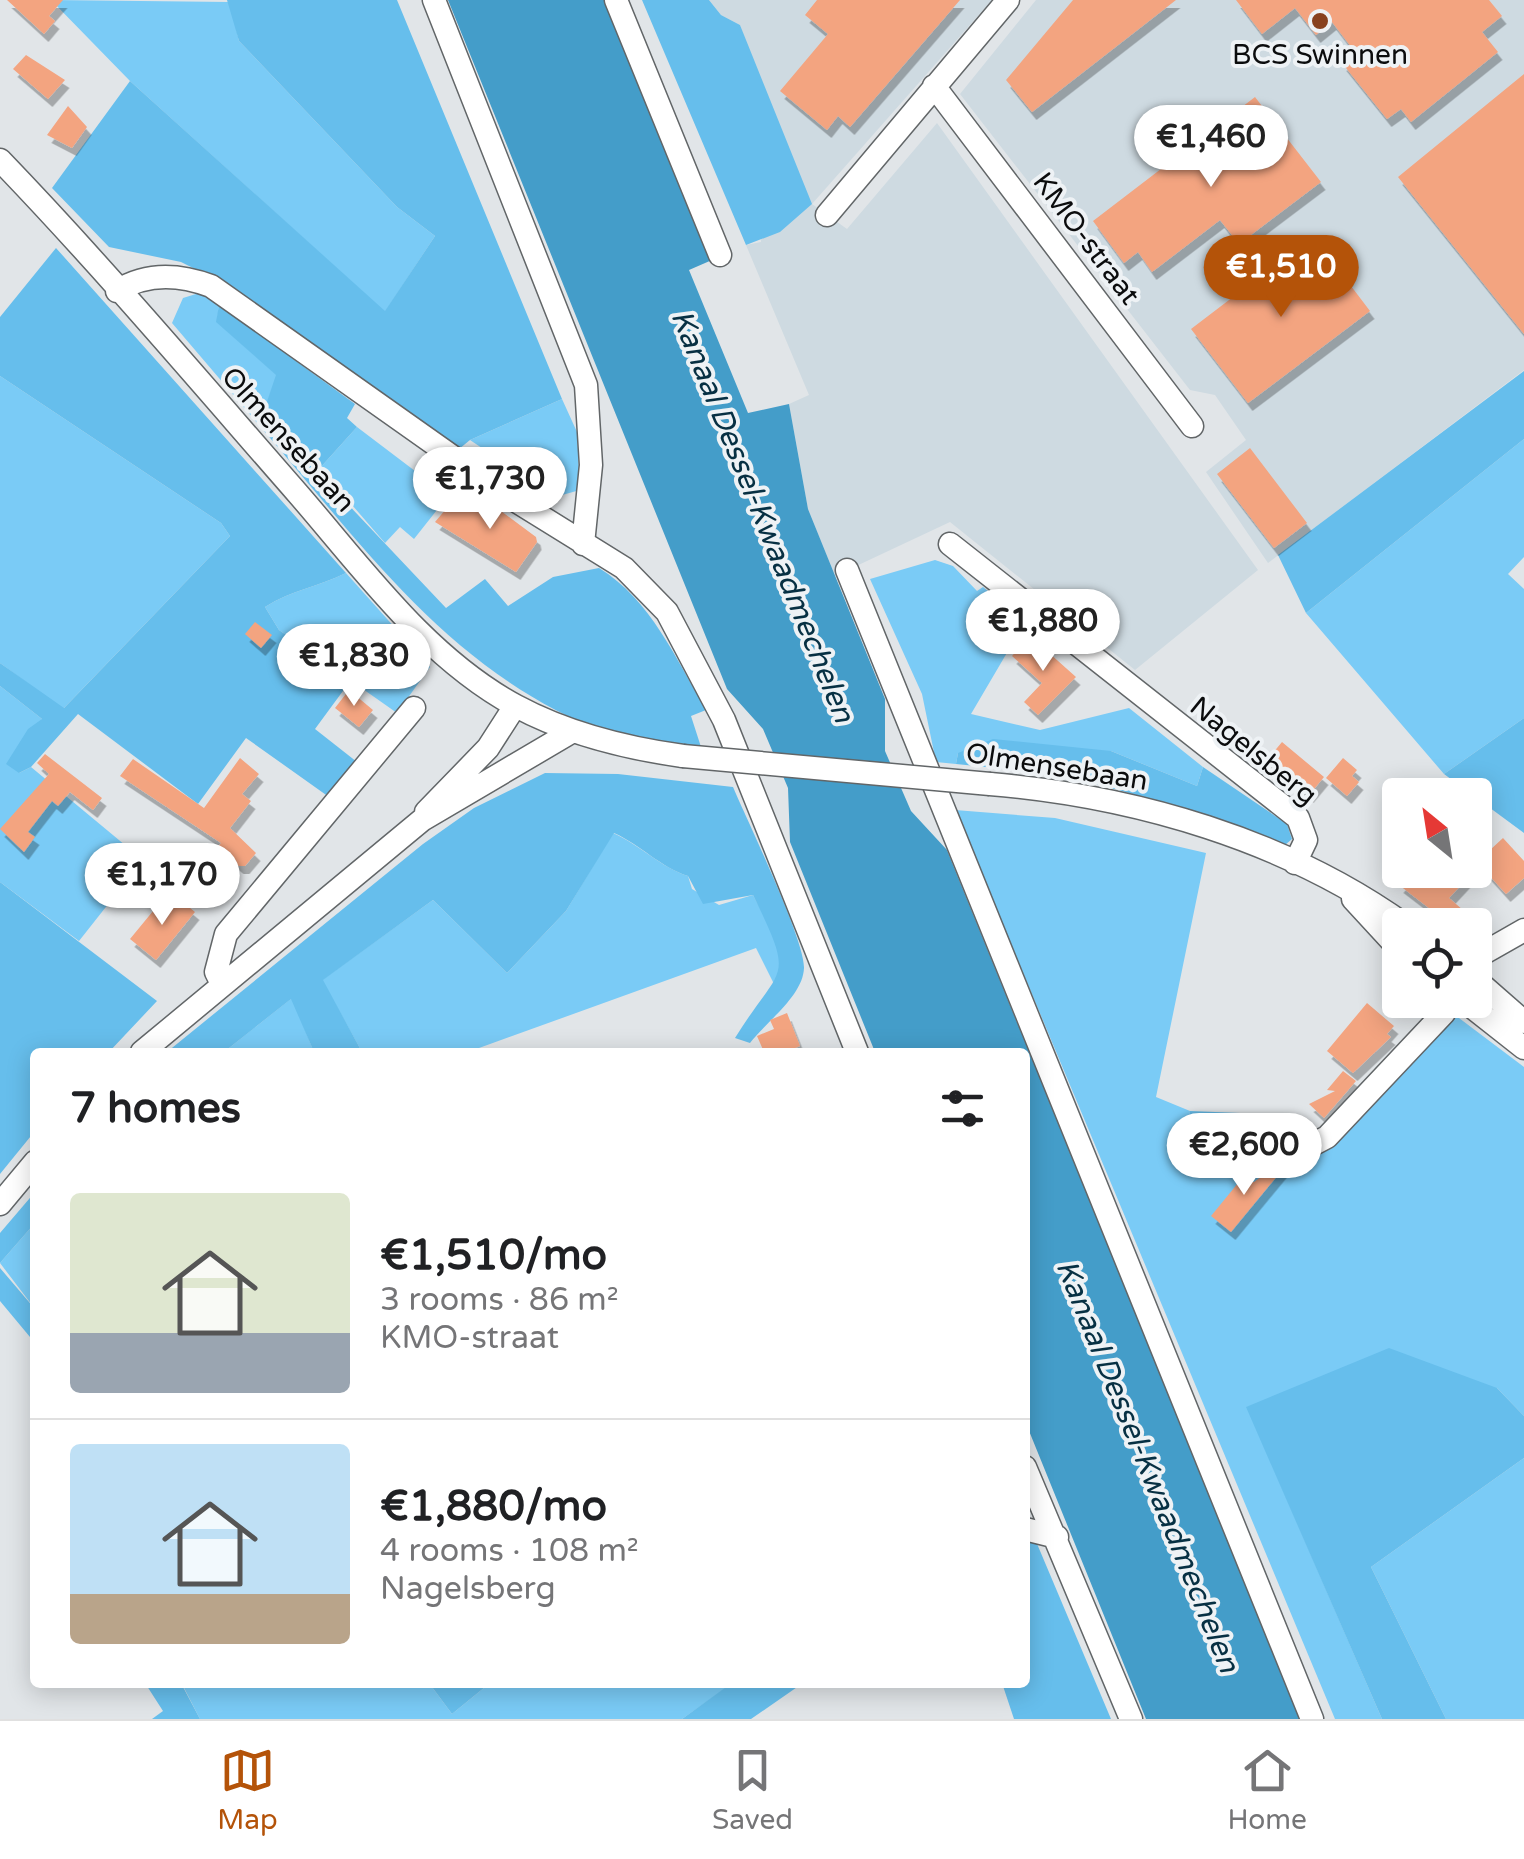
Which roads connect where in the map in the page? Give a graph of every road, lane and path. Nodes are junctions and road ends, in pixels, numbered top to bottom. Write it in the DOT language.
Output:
graph roads {
  1 [pos="434,0"];
  2 [pos="616,0"];
  3 [pos="1008,0"];
  4 [pos="934,86"];
  5 [pos="0,160"];
  6 [pos="827,215"];
  7 [pos="720,254"];
  8 [pos="118,291"];
  9 [pos="1192,426"];
  10 [pos="582,544"];
  11 [pos="950,544"];
  12 [pos="847,570"];
  13 [pos="516,706"];
  14 [pos="414,708"];
  15 [pos="573,731"];
  16 [pos="422,820"];
  17 [pos="1296,864"];
  18 [pos="1348,892"];
  19 [pos="1382,912"];
  20 [pos="1382,930"];
  21 [pos="1524,930"];
  22 [pos="1492,948"];
  23 [pos="222,984"];
  24 [pos="1492,994"];
  25 [pos="1439,1018"];
  26 [pos="1485,1018"];
  27 [pos="1524,1022"];
  28 [pos="147,1048"];
  29 [pos="855,1048"];
  30 [pos="1524,1048"];
  31 [pos="1252,1165"];
  32 [pos="30,1168"];
  33 [pos="0,1204"];
  34 [pos="1030,1478"];
  35 [pos="1030,1531"];
  36 [pos="1058,1538"];
  37 [pos="1131,1719"];
  38 [pos="1312,1719"];
  1 -- 10 [label="street"];
  2 -- 7 [label="street"];
  3 -- 4 [label="street"];
  4 -- 6 [label="street"];
  4 -- 9 [label="street, KMO-straat"];
  5 -- 8 [label="street, Olmensebaan"];
  8 -- 10 [label="street"];
  8 -- 13 [label="street, Olmensebaan"];
  10 -- 29 [label="street"];
  11 -- 17 [label="street, Nagelsberg"];
  12 -- 38 [label="street"];
  13 -- 15 [label="street, Olmensebaan"];
  13 -- 16 [label="street"];
  14 -- 23 [label="street"];
  15 -- 16 [label="street"];
  15 -- 17 [label="street, Olmensebaan, bridge"];
  16 -- 23 [label="street"];
  17 -- 18 [label="street, Olmensebaan"];
  18 -- 19 [label="street, Olmensebaan"];
  18 -- 20 [label="street, Olmensebaan"];
  21 -- 22 [label="street"];
  23 -- 28 [label="street"];
  24 -- 27 [label="street"];
  25 -- 31 [label="street"];
  26 -- 30 [label="street"];
  32 -- 33 [label="street"];
  34 -- 36 [label="street"];
  35 -- 36 [label="street"];
  36 -- 37 [label="street"];
}
